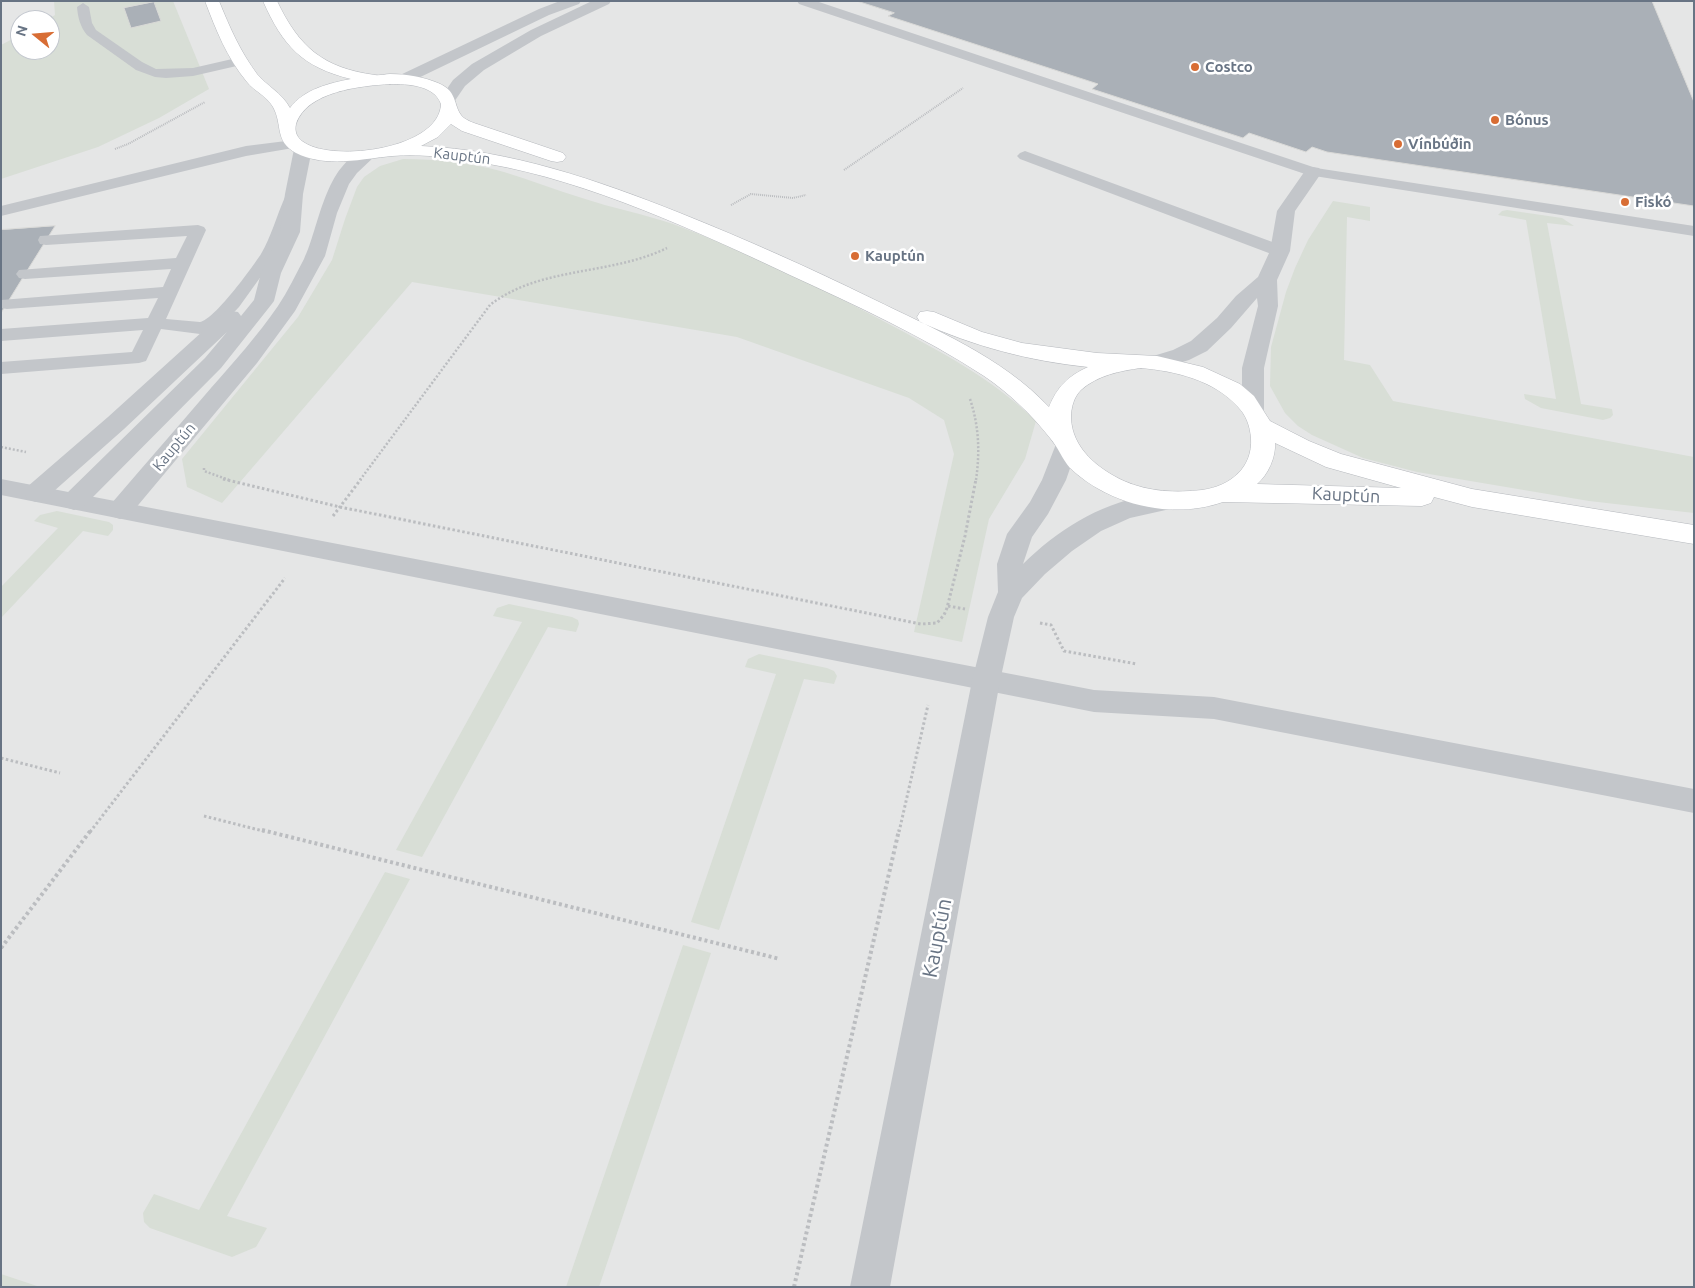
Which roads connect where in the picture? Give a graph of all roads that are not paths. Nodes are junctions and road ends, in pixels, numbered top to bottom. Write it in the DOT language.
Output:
graph roads {
  1 [pos="212,1"];
  2 [pos="270,1"];
  3 [pos="574,1"];
  4 [pos="604,1"];
  5 [pos="803,1"];
  6 [pos="84,7"];
  7 [pos="241,61"];
  8 [pos="404,79"];
  9 [pos="374,80"];
  10 [pos="449,105"];
  11 [pos="287,123"];
  12 [pos="298,147"];
  13 [pos="392,151"];
  14 [pos="366,156"];
  15 [pos="1025,156"];
  16 [pos="1313,172"];
  17 [pos="613,174"];
  18 [pos="640,184"];
  19 [pos="294,194"];
  20 [pos="1,210"];
  21 [pos="1694,231"];
  22 [pos="46,240"];
  23 [pos="1280,251"];
  24 [pos="182,263"];
  25 [pos="271,273"];
  26 [pos="25,274"];
  27 [pos="1267,280"];
  28 [pos="168,292"];
  29 [pos="7,304"];
  30 [pos="154,323"];
  31 [pos="1,335"];
  32 [pos="1123,362"];
  33 [pos="1158,362"];
  34 [pos="1,368"];
  35 [pos="1257,418"];
  36 [pos="1064,440"];
  37 [pos="1,487"];
  38 [pos="36,493"];
  39 [pos="1221,494"];
  40 [pos="1472,498"];
  41 [pos="1170,500"];
  42 [pos="74,501"];
  43 [pos="120,510"];
  44 [pos="1694,535"];
  45 [pos="1011,592"];
  46 [pos="986,681"];
  47 [pos="1694,801"];
  48 [pos="870,1287"];
  1 -- 7 [label="street, Kauptún"];
  2 -- 9 [label="street, Kauptún"];
  3 -- 8 [label="street, Kauptún"];
  4 -- 10 [label="street, Kauptún"];
  5 -- 16 [label="lane"];
  6 -- 7 [label="lane"];
  7 -- 11 [label="street, Kauptún"];
  8 -- 9 [label="street, Kauptún"];
  8 -- 10 [label="street, Kauptún"];
  9 -- 11 [label="street, Kauptún"];
  10 -- 13 [label="street, Kauptún"];
  10 -- 17 [label="street, Kauptún"];
  11 -- 12 [label="street, Kauptún"];
  12 -- 14 [label="street, Kauptún"];
  12 -- 19 [label="street, Kauptún"];
  12 -- 20 [label="lane"];
  13 -- 14 [label="street, Kauptún"];
  13 -- 36 [label="street, Kauptún"];
  14 -- 43 [label="street, Kauptún"];
  15 -- 23 [label="lane"];
  16 -- 21 [label="lane"];
  16 -- 23 [label="street, Kauptún"];
  18 -- 32 [label="street, Kauptún"];
  19 -- 25 [label="street, Kauptún"];
  19 -- 30 [label="lane"];
  22 -- 24 [label="lane"];
  23 -- 27 [label="street, Kauptún"];
  24 -- 26 [label="lane"];
  24 -- 28 [label="lane"];
  25 -- 38 [label="street, Kauptún"];
  25 -- 42 [label="street, Kauptún"];
  27 -- 33 [label="street, Kauptún"];
  27 -- 35 [label="street, Kauptún"];
  28 -- 29 [label="lane"];
  28 -- 30 [label="lane"];
  30 -- 31 [label="lane"];
  30 -- 34 [label="lane"];
  32 -- 33 [label="street, Kauptún"];
  32 -- 36 [label="street, Kauptún"];
  33 -- 35 [label="street, Kauptún"];
  35 -- 39 [label="street, Kauptún"];
  35 -- 40 [label="street, Kauptún"];
  36 -- 41 [label="street, Kauptún"];
  36 -- 45 [label="street, Kauptún"];
  37 -- 38 [label="lane"];
  38 -- 42 [label="lane"];
  39 -- 40 [label="street, Kauptún"];
  39 -- 41 [label="street, Kauptún"];
  40 -- 44 [label="street, Kauptún"];
  41 -- 45 [label="street, Kauptún"];
  42 -- 43 [label="lane"];
  43 -- 46 [label="lane"];
  45 -- 46 [label="street, Kauptún"];
  46 -- 47 [label="lane"];
  46 -- 48 [label="street, Kauptún"];
}
